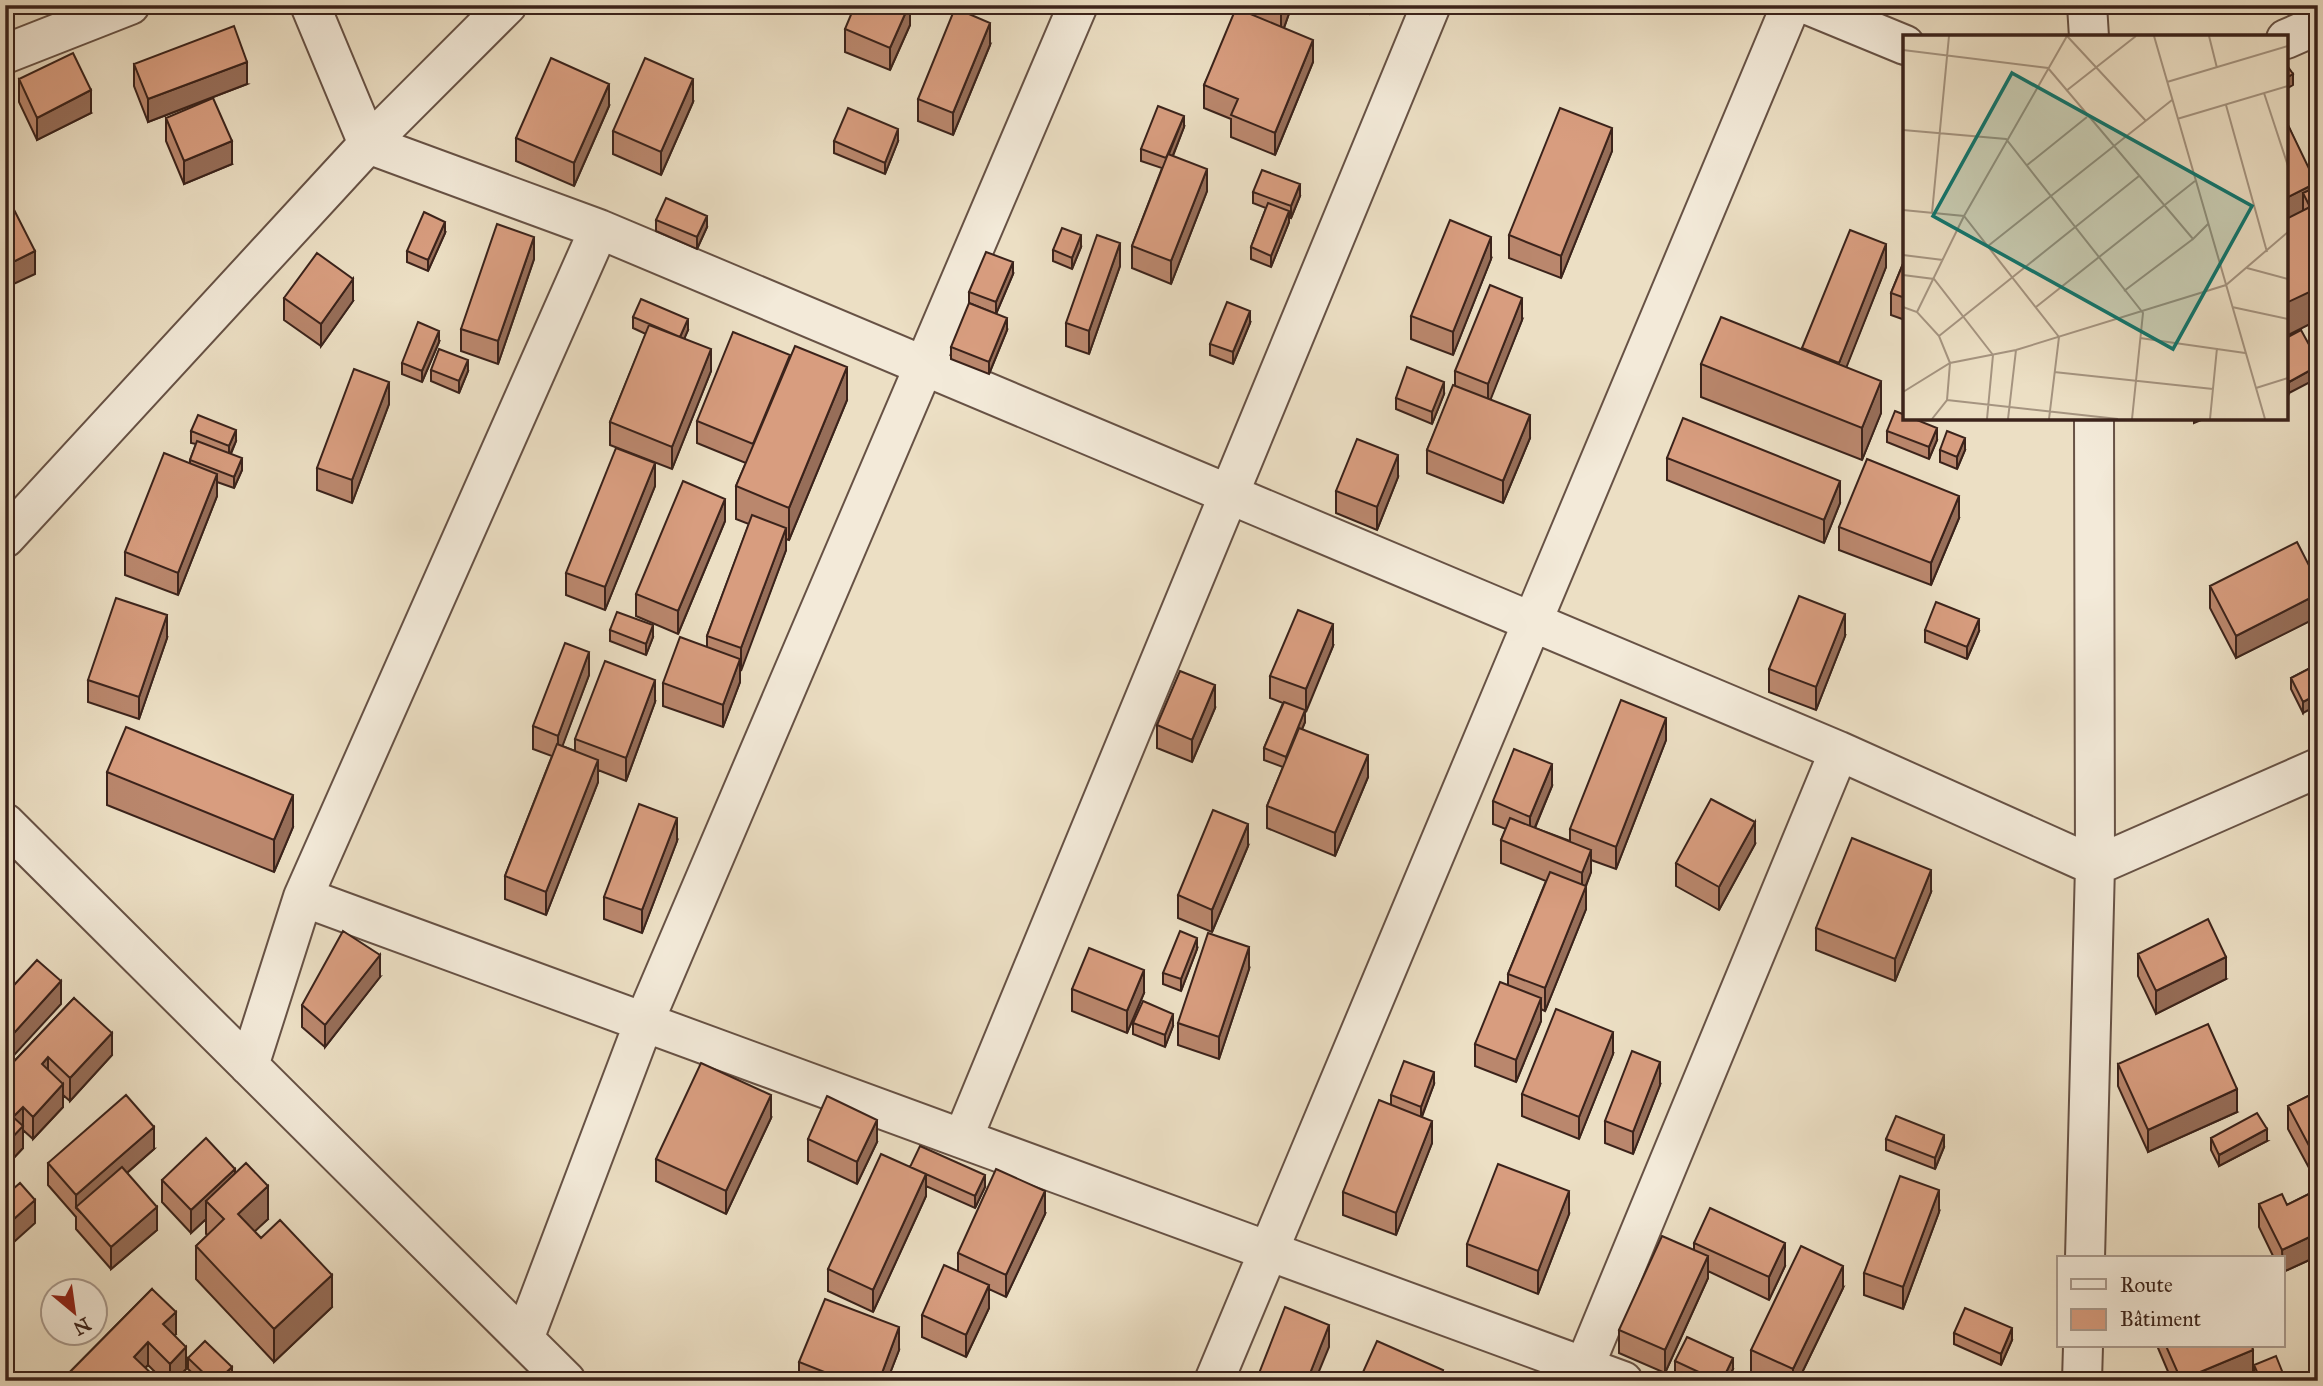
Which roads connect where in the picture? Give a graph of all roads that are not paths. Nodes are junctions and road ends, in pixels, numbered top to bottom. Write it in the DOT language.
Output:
graph roads {
  1 [pos="130,5"];
  2 [pos="310,5"];
  3 [pos="507,5"];
  4 [pos="1078,5"];
  5 [pos="1431,5"];
  6 [pos="1791,5"];
  7 [pos="1808,5"];
  8 [pos="2087,5"];
  9 [pos="2318,25"];
  10 [pos="2089,35"];
  11 [pos="2288,38"];
  12 [pos="1903,44"];
  13 [pos="5,54"];
  14 [pos="369,144"];
  15 [pos="598,229"];
  16 [pos="924,367"];
  17 [pos="2094,420"];
  18 [pos="1229,495"];
  19 [pos="5,538"];
  20 [pos="1533,621"];
  21 [pos="1839,751"];
  22 [pos="2318,768"];
  23 [pos="5,824"];
  24 [pos="2095,866"];
  25 [pos="303,897"];
  26 [pos="644,1022"];
  27 [pos="249,1066"];
  28 [pos="963,1138"];
  29 [pos="1269,1251"];
  30 [pos="2085,1256"];
  31 [pos="524,1339"];
  32 [pos="2082,1348"];
  33 [pos="1585,1365"];
  34 [pos="566,1381"];
  35 [pos="1214,1381"];
  36 [pos="1623,1381"];
  37 [pos="2082,1381"];
  1 -- 13 [label="street"];
  2 -- 14 [label="street"];
  3 -- 14 [label="street"];
  4 -- 16 [label="street"];
  5 -- 18 [label="street"];
  6 -- 20 [label="street"];
  7 -- 12 [label="street"];
  8 -- 10 [label="street"];
  9 -- 11 [label="street"];
  14 -- 15 [label="street"];
  14 -- 19 [label="street"];
  15 -- 16 [label="street"];
  15 -- 25 [label="street"];
  16 -- 18 [label="street"];
  16 -- 26 [label="street"];
  17 -- 24 [label="street"];
  18 -- 20 [label="street"];
  18 -- 28 [label="street"];
  20 -- 21 [label="street"];
  20 -- 29 [label="street"];
  21 -- 24 [label="street"];
  21 -- 33 [label="street"];
  22 -- 24 [label="street"];
  23 -- 27 [label="street"];
  24 -- 30 [label="street"];
  25 -- 26 [label="street"];
  25 -- 27 [label="street"];
  26 -- 28 [label="street"];
  26 -- 31 [label="street"];
  27 -- 31 [label="street"];
  28 -- 29 [label="street"];
  29 -- 33 [label="street"];
  29 -- 35 [label="street"];
  31 -- 34 [label="street"];
  32 -- 37 [label="street"];
  33 -- 36 [label="street"];
}
